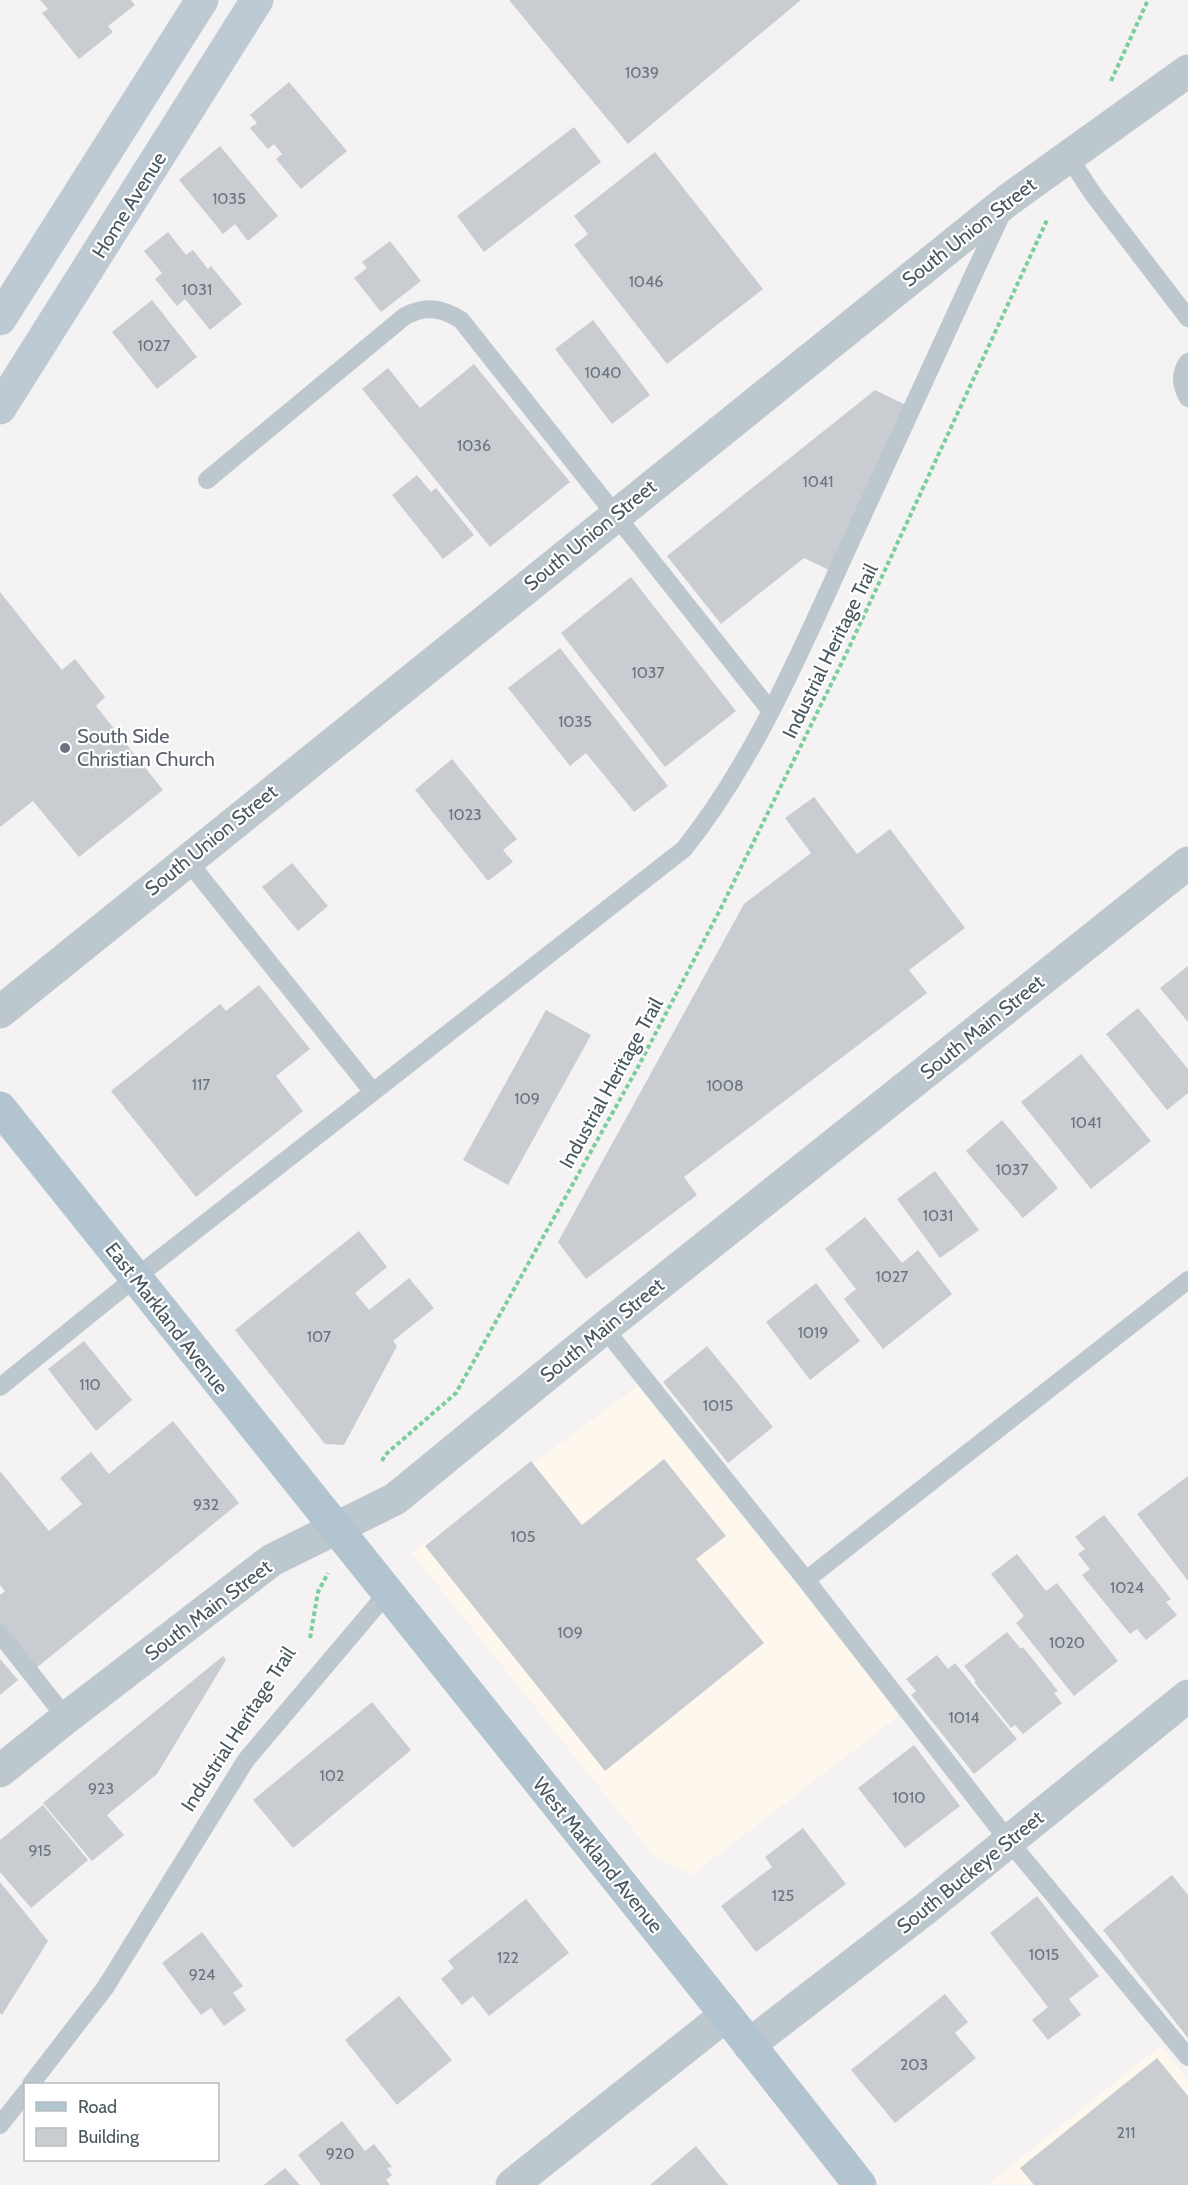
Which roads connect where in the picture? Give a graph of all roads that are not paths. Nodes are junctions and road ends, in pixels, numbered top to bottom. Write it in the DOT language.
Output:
graph roads {
  1 [pos="202,0"];
  2 [pos="257,0"];
  3 [pos="1188,71"];
  4 [pos="1070,160"];
  5 [pos="1008,200"];
  6 [pos="0,318"];
  7 [pos="1188,318"];
  8 [pos="1188,362"];
  9 [pos="1188,398"];
  10 [pos="0,408"];
  11 [pos="207,480"];
  12 [pos="615,514"];
  13 [pos="770,710"];
  14 [pos="187,860"];
  15 [pos="1188,863"];
  16 [pos="0,1012"];
  17 [pos="373,1092"];
  18 [pos="0,1108"];
  19 [pos="135,1278"];
  20 [pos="1188,1280"];
  21 [pos="604,1328"];
  22 [pos="0,1387"];
  23 [pos="340,1533"];
  24 [pos="806,1580"];
  25 [pos="388,1592"];
  26 [pos="0,1634"];
  27 [pos="1188,1696"];
  28 [pos="66,1718"];
  29 [pos="0,1771"];
  30 [pos="1008,1840"];
  31 [pos="726,2015"];
  32 [pos="749,2045"];
  33 [pos="1188,2057"];
  34 [pos="33,2083"];
  35 [pos="24,2094"];
  36 [pos="0,2125"];
  37 [pos="512,2185"];
  38 [pos="860,2185"];
  1 -- 6 [label="street"];
  2 -- 10 [label="street, Home Avenue"];
  3 -- 4 [label="street, South Union Street"];
  4 -- 5 [label="street, South Union Street"];
  4 -- 7 [label="lane"];
  5 -- 12 [label="street, South Union Street"];
  5 -- 13 [label="lane"];
  8 -- 9 [label="lane"];
  11 -- 12 [label="lane"];
  12 -- 13 [label="lane"];
  12 -- 14 [label="street, South Union Street"];
  13 -- 17 [label="lane"];
  14 -- 16 [label="street, South Union Street"];
  14 -- 17 [label="lane"];
  15 -- 21 [label="street, South Main Street"];
  17 -- 19 [label="lane"];
  18 -- 19 [label="main road, East Markland Avenue"];
  19 -- 22 [label="lane"];
  19 -- 23 [label="main road, East Markland Avenue"];
  20 -- 24 [label="lane"];
  21 -- 23 [label="street, South Main Street"];
  21 -- 24 [label="lane"];
  23 -- 25 [label="main road, West Markland Avenue"];
  23 -- 28 [label="street, South Main Street"];
  24 -- 30 [label="lane"];
  25 -- 31 [label="main road, West Markland Avenue"];
  25 -- 34 [label="lane"];
  26 -- 28 [label="lane"];
  27 -- 30 [label="street, South Buckeye Street"];
  28 -- 29 [label="street, South Main Street"];
  30 -- 32 [label="street, South Buckeye Street"];
  30 -- 33 [label="lane"];
  31 -- 32 [label="main road, West Markland Avenue"];
  31 -- 37 [label="street"];
  32 -- 38 [label="main road, West Markland Avenue"];
  35 -- 36 [label="lane"];
}
